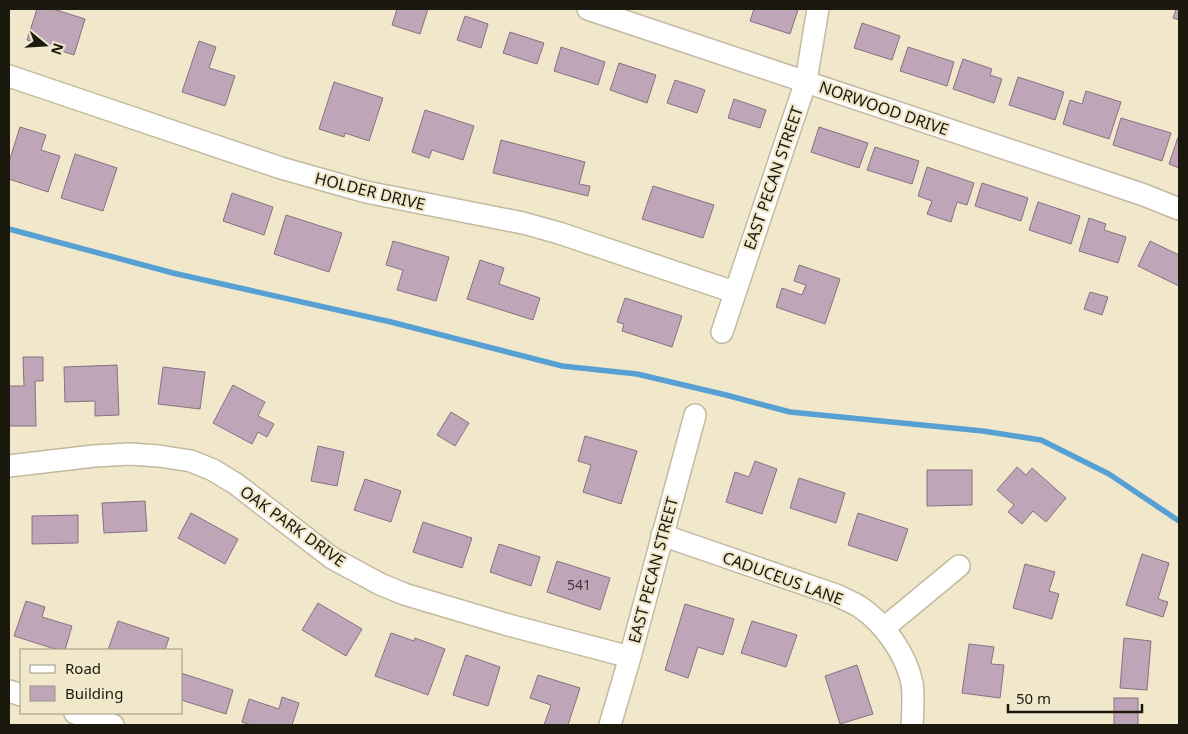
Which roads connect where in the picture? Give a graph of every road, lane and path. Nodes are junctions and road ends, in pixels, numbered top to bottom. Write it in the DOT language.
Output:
graph roads {
  1 [pos="588,9"];
  2 [pos="818,9"];
  3 [pos="9,76"];
  4 [pos="806,81"];
  5 [pos="1179,209"];
  6 [pos="734,292"];
  7 [pos="722,332"];
  8 [pos="695,415"];
  9 [pos="9,466"];
  10 [pos="662,536"];
  11 [pos="959,566"];
  12 [pos="884,628"];
  13 [pos="630,657"];
  14 [pos="78,714"];
  15 [pos="112,725"];
  16 [pos="610,725"];
  17 [pos="912,725"];
  1 -- 4 [label="street, NORWOOD DRIVE"];
  2 -- 4 [label="street, EAST PECAN STREET"];
  3 -- 6 [label="street, HOLDER DRIVE"];
  4 -- 5 [label="street, NORWOOD DRIVE"];
  4 -- 6 [label="street, EAST PECAN STREET"];
  6 -- 7 [label="street, EAST PECAN STREET"];
  8 -- 10 [label="street, EAST PECAN STREET"];
  9 -- 13 [label="street, OAK PARK DRIVE"];
  10 -- 12 [label="street, CADUCEUS LANE"];
  10 -- 13 [label="street, EAST PECAN STREET"];
  11 -- 12 [label="street"];
  12 -- 17 [label="street, CADUCEUS LANE"];
  13 -- 16 [label="street, EAST PECAN STREET"];
  14 -- 15 [label="street"];
}
